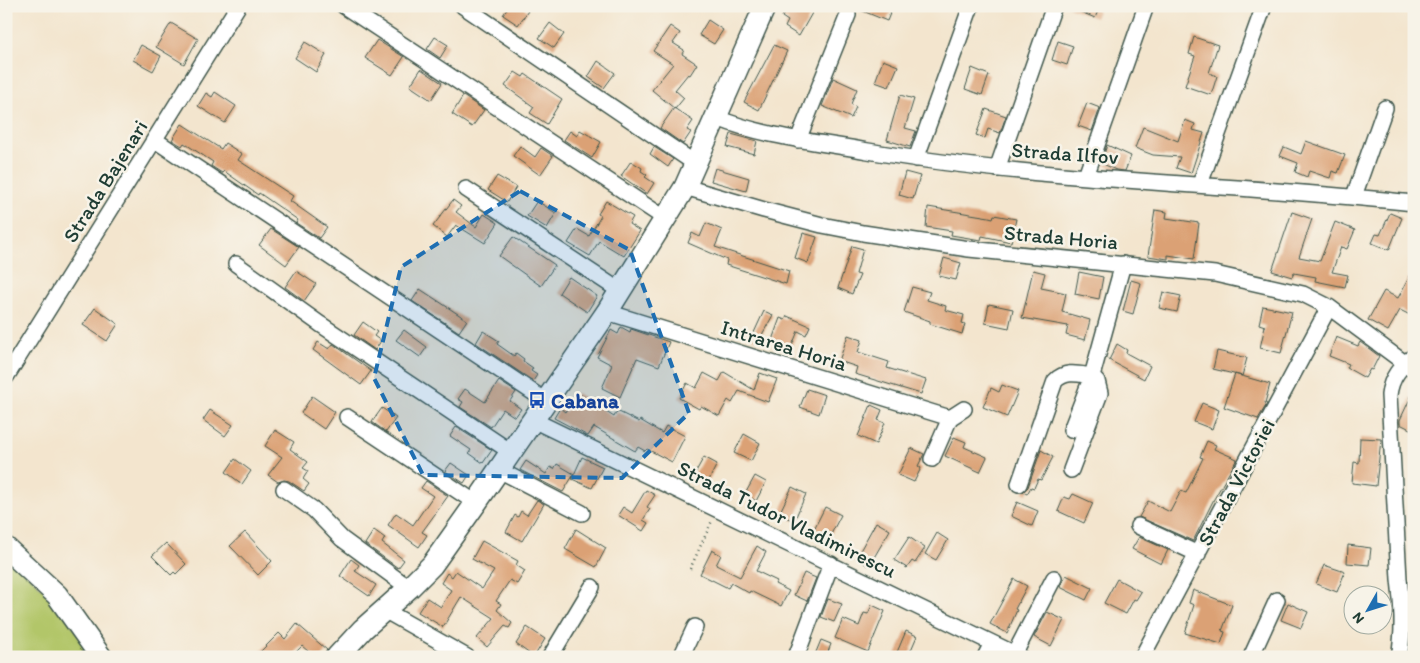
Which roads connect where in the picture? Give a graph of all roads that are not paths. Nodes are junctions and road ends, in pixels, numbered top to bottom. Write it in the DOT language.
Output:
graph roads {
  1 [pos="238,6"];
  2 [pos="344,6"];
  3 [pos="463,6"];
  4 [pos="765,6"];
  5 [pos="971,6"];
  6 [pos="1054,6"];
  7 [pos="1146,6"];
  8 [pos="1264,6"];
  9 [pos="848,16"];
  10 [pos="1385,108"];
  11 [pos="717,118"];
  12 [pos="155,140"];
  13 [pos="798,140"];
  14 [pos="916,159"];
  15 [pos="696,164"];
  16 [pos="997,169"];
  17 [pos="1086,176"];
  18 [pos="1200,184"];
  19 [pos="685,187"];
  20 [pos="466,189"];
  21 [pos="1354,196"];
  22 [pos="1414,203"];
  23 [pos="666,219"];
  24 [pos="236,264"];
  25 [pos="1123,264"];
  26 [pos="620,290"];
  27 [pos="1329,306"];
  28 [pos="607,312"];
  29 [pos="1411,363"];
  30 [pos="1092,376"];
  31 [pos="6,377"];
  32 [pos="546,401"];
  33 [pos="964,409"];
  34 [pos="347,417"];
  35 [pos="950,418"];
  36 [pos="534,420"];
  37 [pos="1071,430"];
  38 [pos="511,452"];
  39 [pos="932,459"];
  40 [pos="499,470"];
  41 [pos="1070,470"];
  42 [pos="1019,484"];
  43 [pos="284,489"];
  44 [pos="476,503"];
  45 [pos="582,513"];
  46 [pos="1138,526"];
  47 [pos="6,548"];
  48 [pos="1198,554"];
  49 [pos="831,564"];
  50 [pos="1054,578"];
  51 [pos="592,587"];
  52 [pos="410,588"];
  53 [pos="1277,600"];
  54 [pos="384,610"];
  55 [pos="695,627"];
  56 [pos="988,650"];
  57 [pos="1018,655"];
  58 [pos="101,657"];
  59 [pos="337,657"];
  60 [pos="467,657"];
  61 [pos="550,657"];
  62 [pos="681,657"];
  63 [pos="796,657"];
  64 [pos="1142,657"];
  65 [pos="1251,657"];
  66 [pos="1399,657"];
  1 -- 12 [label="street, Strada Bajenari"];
  2 -- 23 [label="street"];
  3 -- 15 [label="street"];
  4 -- 11 [label="main road"];
  5 -- 14 [label="street"];
  6 -- 16 [label="street"];
  7 -- 17 [label="street"];
  8 -- 18 [label="street"];
  9 -- 13 [label="street"];
  10 -- 21 [label="street"];
  11 -- 13 [label="street, Strada Ilfov"];
  11 -- 15 [label="main road"];
  12 -- 31 [label="street, Strada Bajenari"];
  12 -- 32 [label="street"];
  13 -- 14 [label="street, Strada Ilfov"];
  14 -- 16 [label="street, Strada Ilfov"];
  15 -- 19 [label="main road"];
  16 -- 17 [label="street, Strada Ilfov"];
  17 -- 18 [label="street, Strada Ilfov"];
  18 -- 21 [label="street, Strada Ilfov"];
  19 -- 23 [label="main road"];
  19 -- 25 [label="street, Strada Horia"];
  20 -- 26 [label="street"];
  21 -- 22 [label="street, Strada Ilfov"];
  23 -- 26 [label="main road"];
  24 -- 38 [label="street"];
  25 -- 27 [label="street, Strada Horia"];
  25 -- 30 [label="street"];
  26 -- 28 [label="main road"];
  27 -- 29 [label="street, Strada Horia"];
  27 -- 48 [label="street, Strada Victoriei"];
  28 -- 32 [label="main road"];
  28 -- 35 [label="street, Intrarea Horia"];
  29 -- 66 [label="street"];
  30 -- 37 [label="street"];
  30 -- 41 [label="street"];
  30 -- 42 [label="street"];
  32 -- 36 [label="main road"];
  33 -- 35 [label="street"];
  34 -- 44 [label="street"];
  35 -- 39 [label="street"];
  36 -- 38 [label="main road"];
  36 -- 49 [label="street, Strada Tudor Vladimirescu"];
  38 -- 40 [label="main road"];
  40 -- 44 [label="main road"];
  40 -- 45 [label="street"];
  43 -- 52 [label="street"];
  44 -- 52 [label="main road"];
  46 -- 48 [label="street"];
  47 -- 58 [label="main road"];
  48 -- 64 [label="street, Strada Victoriei"];
  49 -- 56 [label="street, Strada Tudor Vladimirescu"];
  49 -- 63 [label="street"];
  50 -- 57 [label="street"];
  51 -- 61 [label="street"];
  52 -- 54 [label="main road"];
  53 -- 65 [label="street"];
  54 -- 59 [label="main road"];
  54 -- 60 [label="street"];
  55 -- 62 [label="street"];
  56 -- 57 [label="street, Strada Tudor Vladimirescu"];
}
